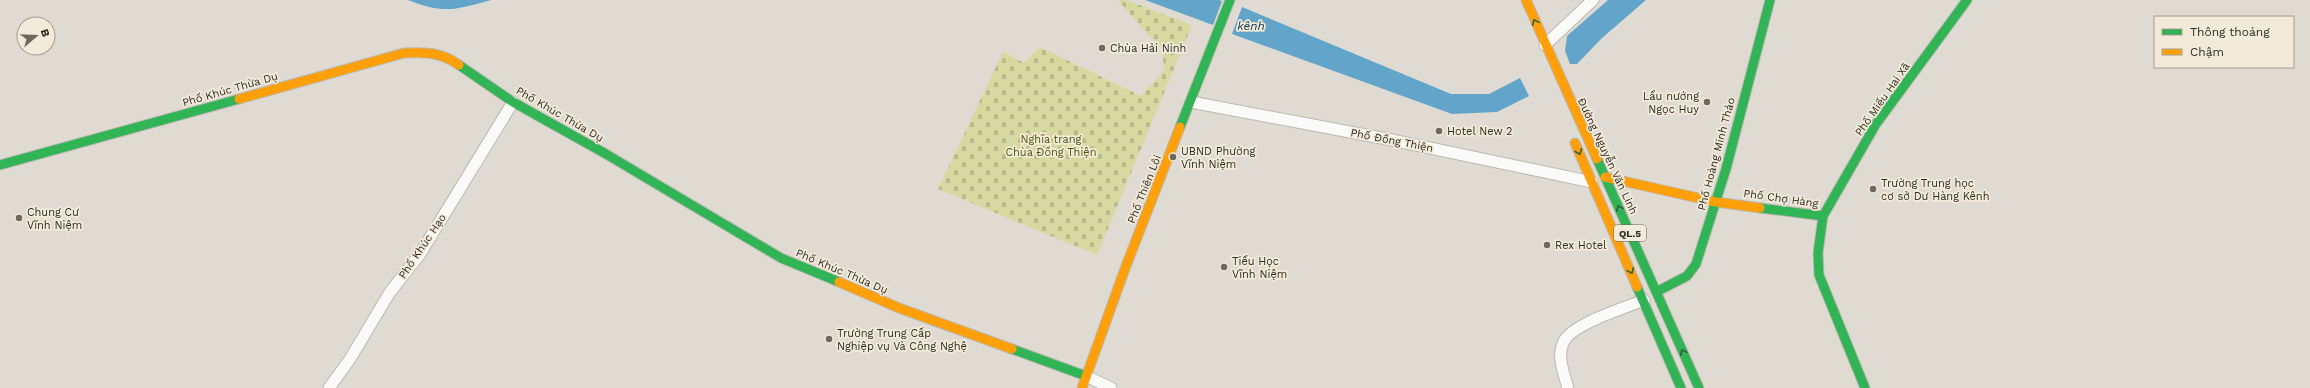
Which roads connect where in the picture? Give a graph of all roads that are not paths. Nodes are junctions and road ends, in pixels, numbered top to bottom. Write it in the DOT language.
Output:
graph roads {
  1 [pos="1526,0"];
  2 [pos="1593,0"];
  3 [pos="1770,0"];
  4 [pos="1967,0"];
  5 [pos="1230,1"];
  6 [pos="1545,45"];
  7 [pos="513,102"];
  8 [pos="1191,102"];
  9 [pos="1571,132"];
  10 [pos="0,165"];
  11 [pos="1605,177"];
  12 [pos="1592,182"];
  13 [pos="1716,202"];
  14 [pos="1823,216"];
  15 [pos="1656,292"];
  16 [pos="1644,300"];
  17 [pos="1086,376"];
  18 [pos="329,388"];
  19 [pos="1082,388"];
  20 [pos="1111,388"];
  21 [pos="1568,388"];
  22 [pos="1681,388"];
  23 [pos="1699,388"];
  24 [pos="1865,388"];
  6 -- 1 [label="main road, Đường Nguyễn Văn Linh / QL.5, one-way"];
  2 -- 6 [label="street"];
  3 -- 13 [label="main road, Phố Hoàng Minh Thảo"];
  4 -- 14 [label="main road, Phố Miếu Hai Xã"];
  5 -- 8 [label="main road, Phố Thiên Lôi"];
  6 -- 11 [label="main road, Đường Nguyễn Văn Linh / QL.5"];
  7 -- 10 [label="main road, Phố Khúc Thừa Dụ"];
  7 -- 17 [label="main road, Phố Khúc Thừa Dụ"];
  7 -- 18 [label="street, Phố Khúc Hạo"];
  8 -- 12 [label="street, Phố Đồng Thiện"];
  8 -- 17 [label="main road, Phố Thiên Lôi"];
  9 -- 12 [label="main road, QL.5, one-way"];
  11 -- 13 [label="main road, Phố Chợ Hàng"];
  15 -- 11 [label="main road, Đường Nguyễn Văn Linh / QL.5, one-way"];
  12 -- 16 [label="main road, QL.5, one-way"];
  13 -- 14 [label="main road, Phố Chợ Hàng"];
  13 -- 15 [label="main road, Phố Hoàng Minh Thảo"];
  14 -- 24 [label="main road, Phố Chợ Hàng"];
  23 -- 15 [label="main road, Đường Nguyễn Văn Linh / QL.5, one-way"];
  16 -- 21 [label="street"];
  16 -- 22 [label="main road, QL.5"];
  17 -- 19 [label="main road, Phố Thiên Lôi"];
  17 -- 20 [label="street"];
}
